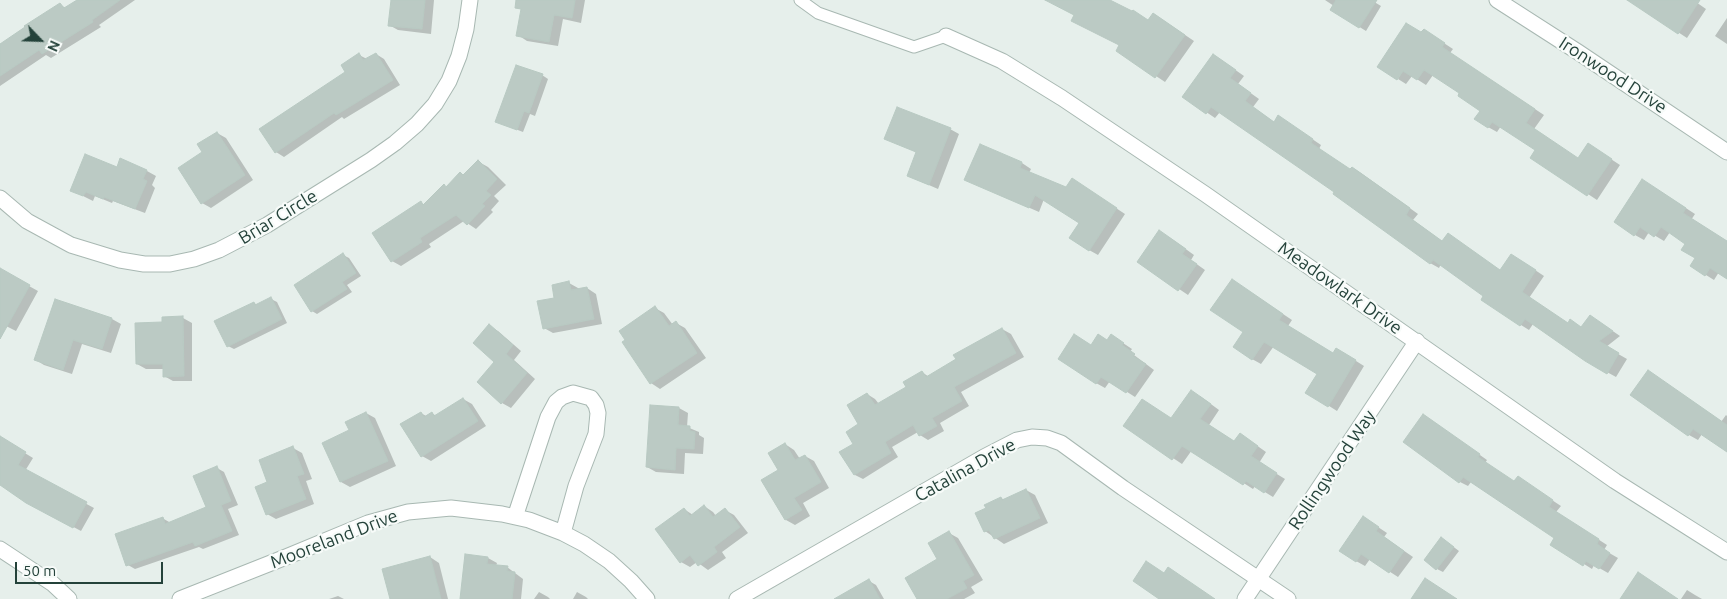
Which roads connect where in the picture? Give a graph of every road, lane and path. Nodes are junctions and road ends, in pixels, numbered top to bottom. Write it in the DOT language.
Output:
graph roads {
  1 [pos="470,0"];
  2 [pos="800,0"];
  3 [pos="1497,0"];
  4 [pos="946,36"];
  5 [pos="1727,152"];
  6 [pos="0,198"];
  7 [pos="1417,341"];
  8 [pos="515,517"];
  9 [pos="563,533"];
  10 [pos="0,549"];
  11 [pos="1727,552"];
  12 [pos="1259,579"];
  13 [pos="69,599"];
  14 [pos="180,599"];
  15 [pos="647,599"];
  16 [pos="737,599"];
  17 [pos="1246,599"];
  18 [pos="1288,599"];
  1 -- 6 [label="street, Briar Circle"];
  2 -- 4 [label="lane"];
  3 -- 5 [label="street, Ironwood Drive"];
  4 -- 7 [label="street, Meadowlark Drive"];
  7 -- 11 [label="street, Meadowlark Drive"];
  7 -- 12 [label="street, Rollingwood Way"];
  8 -- 9 [label="street, Mooreland Drive"];
  8 -- 9 [label="street"];
  8 -- 14 [label="street, Mooreland Drive"];
  9 -- 15 [label="street, Mooreland Drive"];
  10 -- 13 [label="street"];
  12 -- 16 [label="street, Catalina Drive"];
  12 -- 17 [label="street, Rollingwood Way"];
  12 -- 18 [label="street, Catalina Drive"];
}
